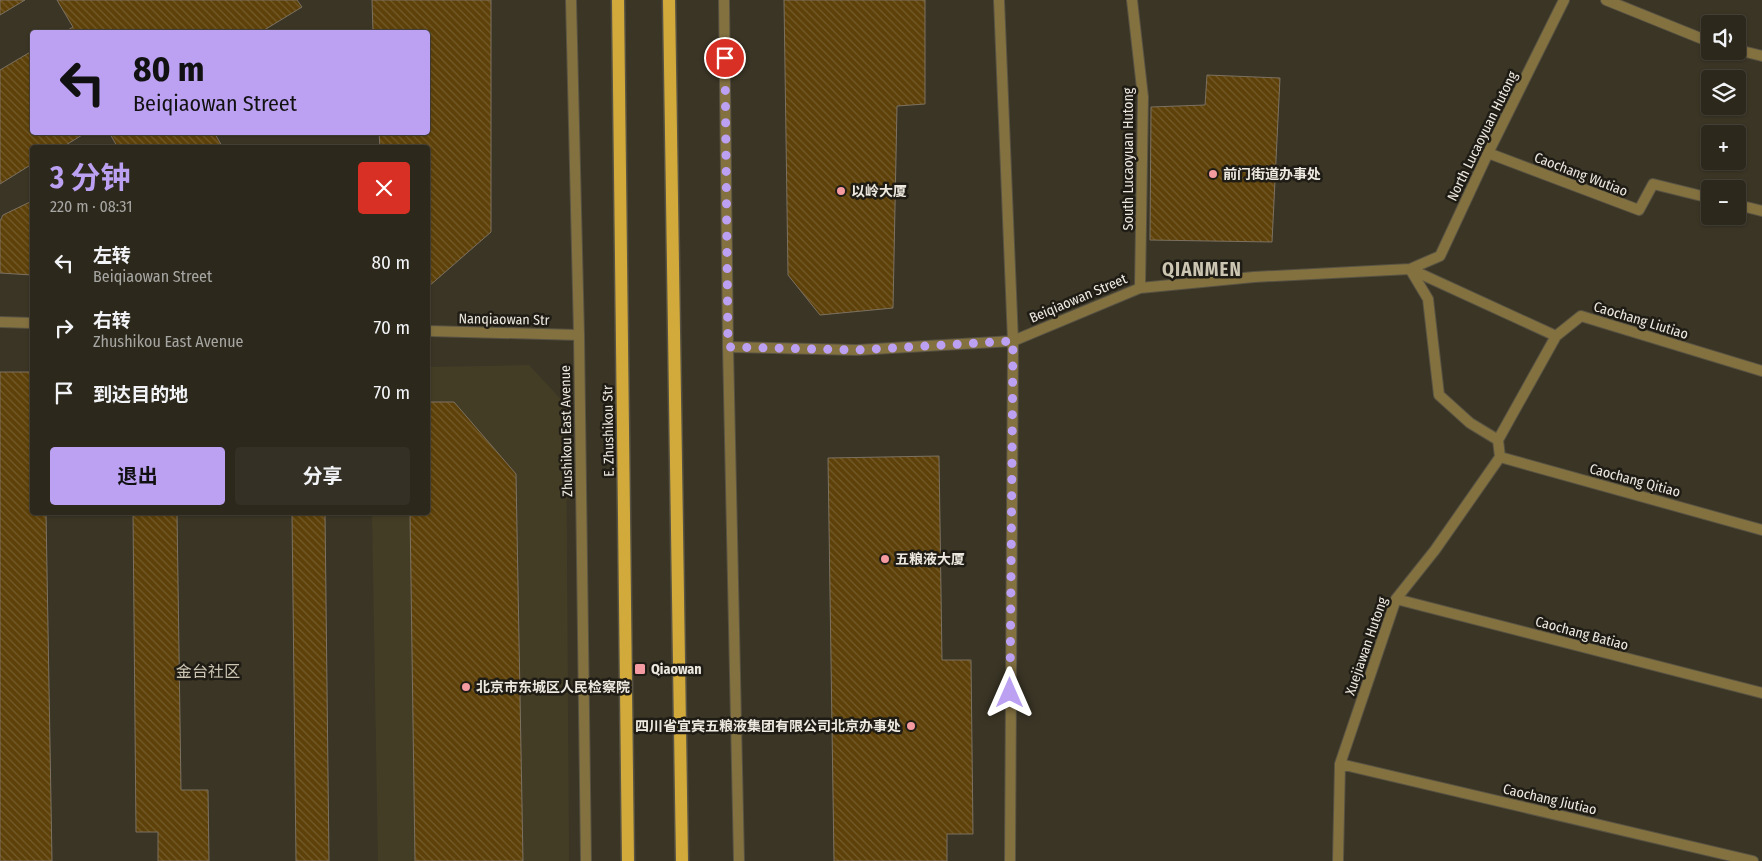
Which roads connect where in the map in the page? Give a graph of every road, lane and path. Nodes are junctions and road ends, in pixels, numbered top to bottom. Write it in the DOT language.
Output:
graph roads {
  1 [pos="571,0"];
  2 [pos="618,0"];
  3 [pos="669,0"];
  4 [pos="724,0"];
  5 [pos="1000,0"];
  6 [pos="1132,0"];
  7 [pos="1564,0"];
  8 [pos="1606,0"];
  9 [pos="1701,38"];
  10 [pos="1746,52"];
  11 [pos="1762,56"];
  12 [pos="1488,153"];
  13 [pos="1701,196"];
  14 [pos="1746,207"];
  15 [pos="1762,210"];
  16 [pos="1410,269"];
  17 [pos="1140,288"];
  18 [pos="0,322"];
  19 [pos="30,323"];
  20 [pos="430,331"];
  21 [pos="579,335"];
  22 [pos="1556,336"];
  23 [pos="1013,341"];
  24 [pos="728,347"];
  25 [pos="1762,371"];
  26 [pos="1498,440"];
  27 [pos="1500,457"];
  28 [pos="1762,530"];
  29 [pos="1396,598"];
  30 [pos="1762,694"];
  31 [pos="1340,764"];
  32 [pos="586,861"];
  33 [pos="628,861"];
  34 [pos="682,861"];
  35 [pos="739,861"];
  36 [pos="1010,861"];
  37 [pos="1338,861"];
  38 [pos="1754,861"];
  1 -- 21 [label="street, Zhushikou East Avenue"];
  2 -- 33 [label="main road, E. Zhushikou Str"];
  3 -- 34 [label="main road"];
  4 -- 24 [label="street"];
  5 -- 23 [label="street"];
  6 -- 17 [label="street, South Lucaoyuan Hutong"];
  7 -- 12 [label="street, North Lucaoyuan Hutong"];
  8 -- 9 [label="street"];
  10 -- 11 [label="street"];
  12 -- 13 [label="street, Caochang Wutiao"];
  12 -- 16 [label="street, North Lucaoyuan Hutong"];
  14 -- 15 [label="street"];
  16 -- 17 [label="street, Beiqiaowan Street"];
  16 -- 22 [label="street"];
  16 -- 26 [label="street"];
  17 -- 23 [label="street, Beiqiaowan Street"];
  18 -- 19 [label="street"];
  20 -- 21 [label="street, Nanqiaowan Str"];
  21 -- 32 [label="street, Zhushikou East Avenue"];
  22 -- 25 [label="street, Caochang Liutiao"];
  22 -- 26 [label="street"];
  23 -- 24 [label="street, Beiqiaowan Street"];
  23 -- 36 [label="street"];
  24 -- 35 [label="street"];
  26 -- 27 [label="street"];
  27 -- 28 [label="street, Caochang Qitiao"];
  27 -- 29 [label="street, Xuejiawan Hutong"];
  29 -- 30 [label="street, Caochang Batiao"];
  29 -- 31 [label="street, Xuejiawan Hutong"];
  31 -- 37 [label="street, Xuejiawan Hutong"];
  31 -- 38 [label="street, Caochang Jiutiao"];
}
